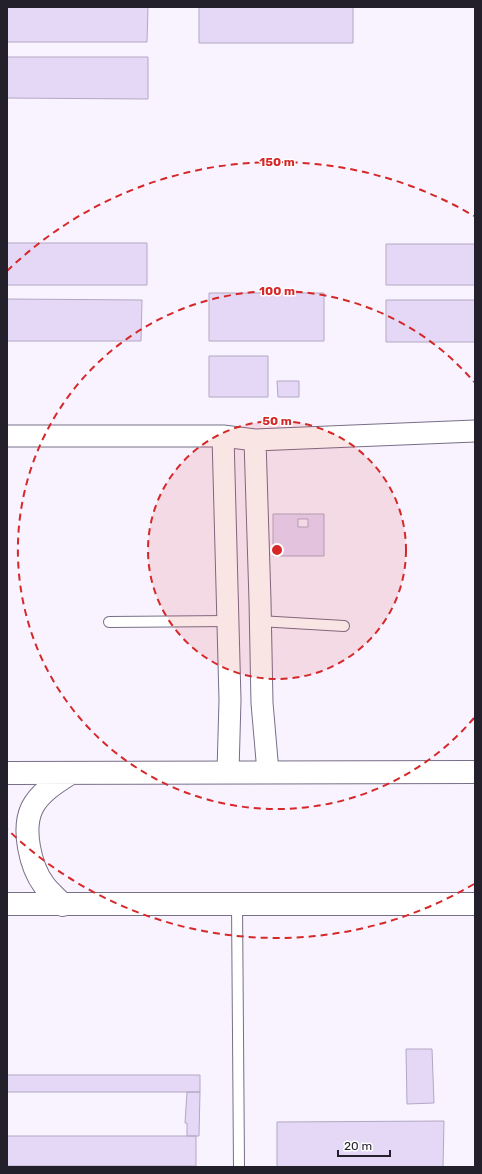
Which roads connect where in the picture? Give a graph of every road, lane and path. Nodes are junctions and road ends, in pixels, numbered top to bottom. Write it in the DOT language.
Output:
graph roads {
  1 [pos="475,431"];
  2 [pos="7,436"];
  3 [pos="224,436"];
  4 [pos="255,440"];
  5 [pos="229,620"];
  6 [pos="260,620"];
  7 [pos="109,622"];
  8 [pos="344,626"];
  9 [pos="71,772"];
  10 [pos="228,772"];
  11 [pos="268,772"];
  12 [pos="475,772"];
  13 [pos="7,773"];
  14 [pos="7,904"];
  15 [pos="237,904"];
  16 [pos="452,904"];
  17 [pos="475,904"];
  18 [pos="63,905"];
  19 [pos="475,910"];
  20 [pos="239,1167"];
  1 -- 4 [label="street"];
  2 -- 3 [label="street"];
  3 -- 4 [label="street"];
  3 -- 5 [label="street"];
  4 -- 6 [label="street"];
  5 -- 6 [label="street"];
  5 -- 6 [label="street"];
  5 -- 7 [label="lane"];
  5 -- 10 [label="street"];
  6 -- 8 [label="lane"];
  6 -- 11 [label="street"];
  9 -- 10 [label="street"];
  9 -- 13 [label="street"];
  9 -- 18 [label="street"];
  10 -- 11 [label="street"];
  11 -- 12 [label="street"];
  14 -- 18 [label="street"];
  15 -- 16 [label="street"];
  15 -- 18 [label="street"];
  15 -- 20 [label="lane"];
  16 -- 17 [label="street"];
  16 -- 19 [label="street"];
}
